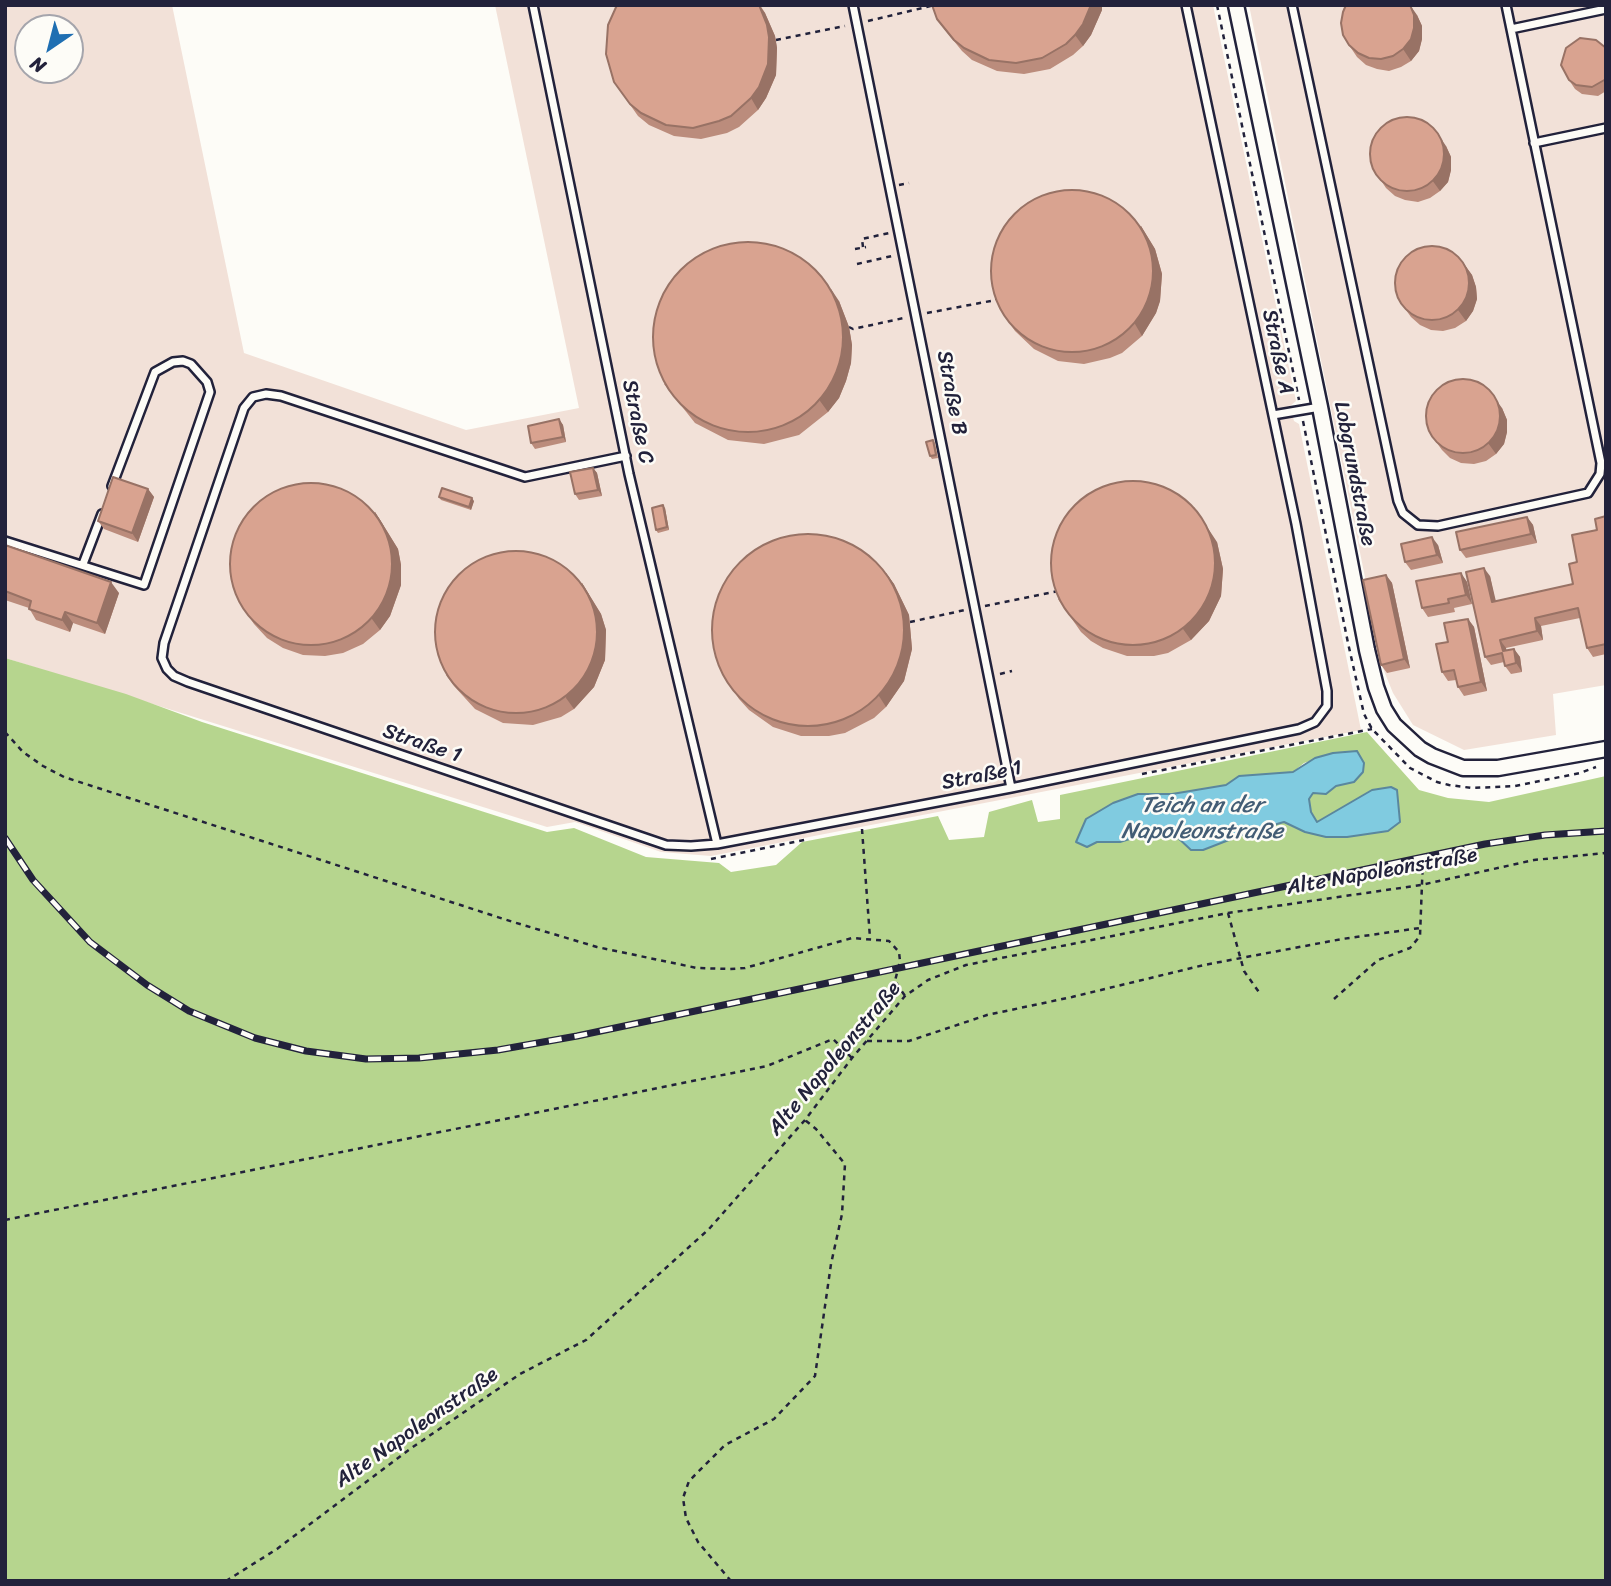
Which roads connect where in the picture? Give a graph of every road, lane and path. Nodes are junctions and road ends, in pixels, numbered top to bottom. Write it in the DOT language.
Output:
graph roads {
  1 [pos="533,5"];
  2 [pos="853,5"];
  3 [pos="935,5"];
  4 [pos="1186,5"];
  5 [pos="1236,5"];
  6 [pos="1292,5"];
  7 [pos="1506,5"];
  8 [pos="1606,9"];
  9 [pos="871,20"];
  10 [pos="848,25"];
  11 [pos="1511,29"];
  12 [pos="776,40"];
  13 [pos="1606,128"];
  14 [pos="1534,143"];
  15 [pos="909,183"];
  16 [pos="897,185"];
  17 [pos="882,235"];
  18 [pos="855,249"];
  19 [pos="899,254"];
  20 [pos="858,264"];
  21 [pos="999,295"];
  22 [pos="930,313"];
  23 [pos="905,318"];
  24 [pos="849,327"];
  25 [pos="1320,407"];
  26 [pos="1273,415"];
  27 [pos="626,456"];
  28 [pos="5,541"];
  29 [pos="82,564"];
  30 [pos="1060,591"];
  31 [pos="986,606"];
  32 [pos="964,611"];
  33 [pos="910,622"];
  34 [pos="1012,671"];
  35 [pos="1001,673"];
  36 [pos="1327,706"];
  37 [pos="5,732"];
  38 [pos="1606,749"];
  39 [pos="1011,788"];
  40 [pos="862,829"];
  41 [pos="718,844"];
  42 [pos="1606,853"];
  43 [pos="1423,858"];
  44 [pos="1421,885"];
  45 [pos="1228,913"];
  46 [pos="1420,928"];
  47 [pos="870,938"];
  48 [pos="1240,957"];
  49 [pos="1261,995"];
  50 [pos="905,996"];
  51 [pos="1334,999"];
  52 [pos="867,1041"];
  53 [pos="852,1058"];
  54 [pos="805,1120"];
  55 [pos="5,1220"];
  56 [pos="226,1581"];
  57 [pos="731,1581"];
  1 -- 27 [label="lane, Straße C"];
  2 -- 39 [label="lane, Straße B"];
  3 -- 9 [label="path"];
  4 -- 26 [label="lane, Straße A"];
  5 -- 25 [label="street, Lobgrundstraße"];
  6 -- 14 [label="lane"];
  7 -- 11 [label="lane"];
  8 -- 11 [label="lane"];
  10 -- 12 [label="path"];
  11 -- 14 [label="lane"];
  13 -- 14 [label="lane"];
  15 -- 16 [label="path"];
  17 -- 18 [label="path"];
  19 -- 20 [label="path"];
  21 -- 22 [label="path"];
  23 -- 24 [label="path"];
  25 -- 26 [label="lane"];
  25 -- 38 [label="street, Lobgrundstraße"];
  26 -- 36 [label="lane, Straße A"];
  27 -- 41 [label="lane, Straße C"];
  27 -- 41 [label="lane, Straße 1"];
  28 -- 29 [label="lane"];
  29 -- 29 [label="lane"];
  30 -- 31 [label="path"];
  32 -- 33 [label="path"];
  34 -- 35 [label="path"];
  36 -- 39 [label="lane, Straße 1"];
  37 -- 47 [label="path"];
  39 -- 41 [label="lane, Straße 1"];
  40 -- 47 [label="path"];
  42 -- 44 [label="path, Alte Napoleonstraße"];
  43 -- 44 [label="path"];
  44 -- 45 [label="path, Alte Napoleonstraße"];
  44 -- 46 [label="path"];
  45 -- 48 [label="path"];
  45 -- 50 [label="path, Alte Napoleonstraße"];
  46 -- 48 [label="path"];
  46 -- 51 [label="path"];
  47 -- 50 [label="path"];
  48 -- 49 [label="path"];
  48 -- 52 [label="path"];
  50 -- 52 [label="path, Alte Napoleonstraße"];
  52 -- 53 [label="path, Alte Napoleonstraße"];
  53 -- 54 [label="path, Alte Napoleonstraße"];
  53 -- 55 [label="path"];
  54 -- 56 [label="path, Alte Napoleonstraße"];
  54 -- 57 [label="path"];
}
